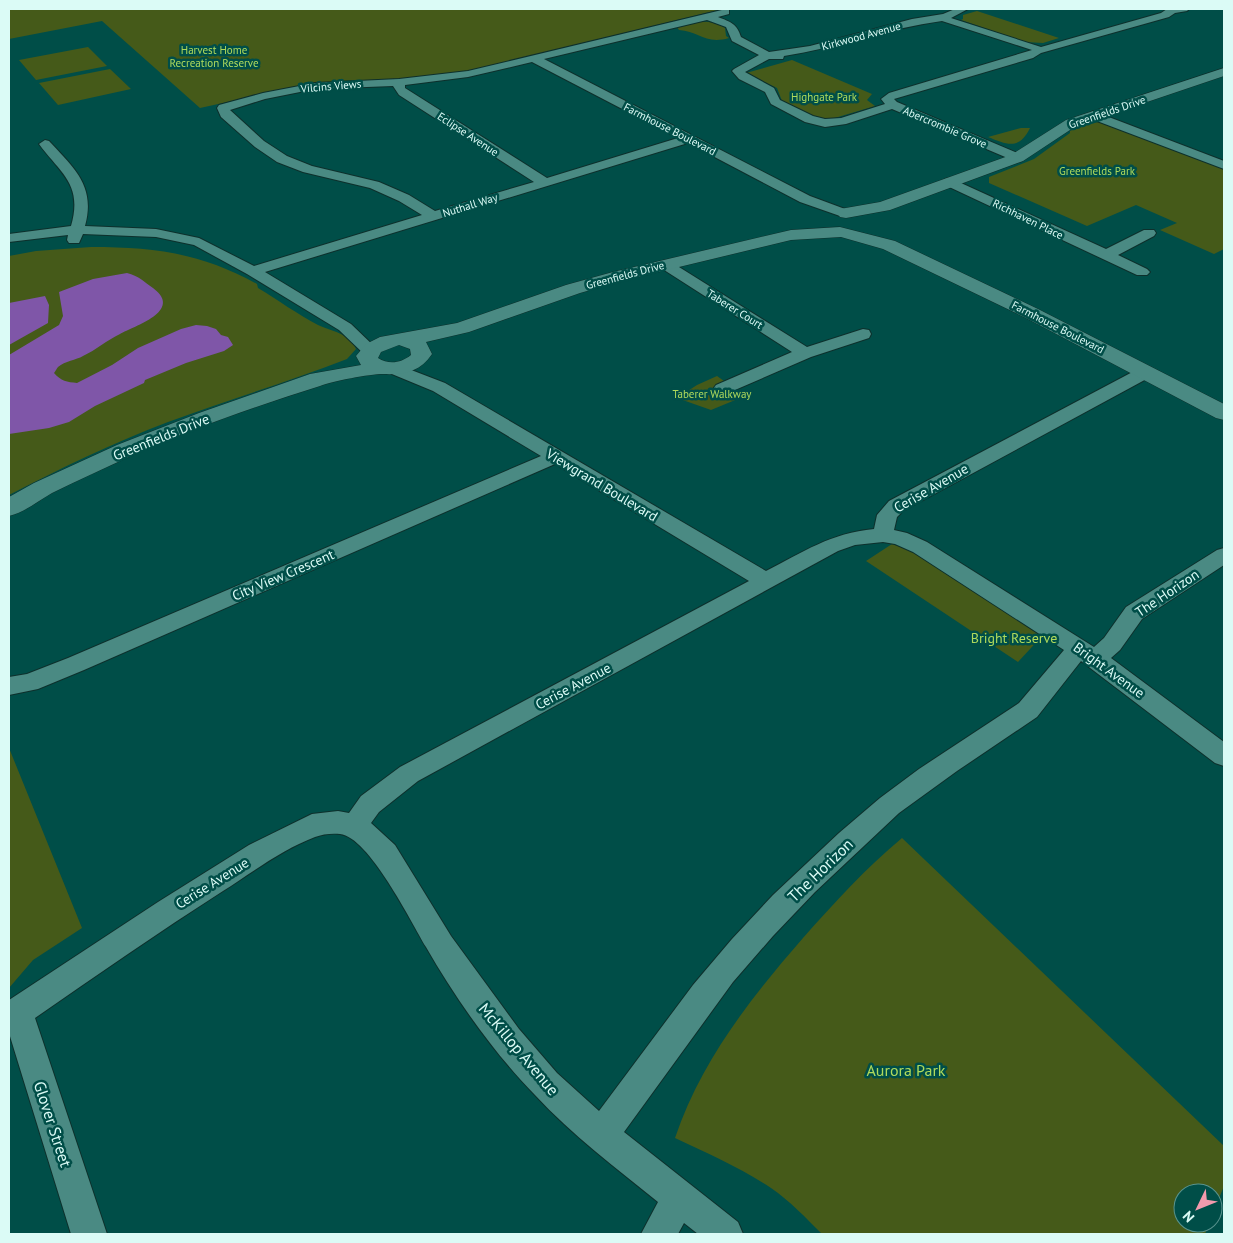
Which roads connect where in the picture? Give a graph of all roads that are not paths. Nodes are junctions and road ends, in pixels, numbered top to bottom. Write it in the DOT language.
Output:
graph roads {
  1 [pos="962,9"];
  2 [pos="1166,9"];
  3 [pos="1184,9"];
  4 [pos="728,10"];
  5 [pos="943,17"];
  6 [pos="712,19"];
  7 [pos="1034,48"];
  8 [pos="772,55"];
  9 [pos="535,59"];
  10 [pos="1224,72"];
  11 [pos="400,82"];
  12 [pos="893,105"];
  13 [pos="1093,115"];
  14 [pos="689,139"];
  15 [pos="45,144"];
  16 [pos="1017,158"];
  17 [pos="1224,164"];
  18 [pos="544,182"];
  19 [pos="950,182"];
  20 [pos="884,206"];
  21 [pos="833,215"];
  22 [pos="432,216"];
  23 [pos="866,225"];
  24 [pos="843,232"];
  25 [pos="1149,233"];
  26 [pos="76,235"];
  27 [pos="791,235"];
  28 [pos="9,238"];
  29 [pos="889,244"];
  30 [pos="9,247"];
  31 [pos="1106,255"];
  32 [pos="666,264"];
  33 [pos="252,271"];
  34 [pos="1142,272"];
  35 [pos="344,327"];
  36 [pos="863,334"];
  37 [pos="409,349"];
  38 [pos="805,353"];
  39 [pos="378,360"];
  40 [pos="1146,372"];
  41 [pos="439,387"];
  42 [pos="722,389"];
  43 [pos="1224,413"];
  44 [pos="555,457"];
  45 [pos="9,508"];
  46 [pos="883,535"];
  47 [pos="1224,555"];
  48 [pos="766,581"];
  49 [pos="1088,654"];
  50 [pos="9,686"];
  51 [pos="1224,756"];
  52 [pos="355,825"];
  53 [pos="13,1015"];
  54 [pos="601,1135"];
  55 [pos="679,1199"];
  56 [pos="89,1234"];
  57 [pos="658,1234"];
  58 [pos="726,1234"];
  1 -- 5 [label="street, Kirkwood Avenue"];
  2 -- 3 [label="street, Abercrombie Grove"];
  2 -- 7 [label="street, Abercrombie Grove"];
  4 -- 6 [label="street"];
  5 -- 7 [label="street"];
  5 -- 8 [label="street, Kirkwood Avenue"];
  6 -- 8 [label="street"];
  6 -- 9 [label="street, Vilcins Views"];
  7 -- 12 [label="street, Abercrombie Grove"];
  8 -- 12 [label="street, Kirkwood Avenue"];
  9 -- 11 [label="street, Vilcins Views"];
  9 -- 14 [label="street, Farmhouse Boulevard"];
  10 -- 13 [label="street, Greenfields Drive"];
  11 -- 18 [label="street, Eclipse Avenue"];
  11 -- 22 [label="street, Vilcins Views"];
  12 -- 16 [label="street, Abercrombie Grove"];
  13 -- 16 [label="street, Greenfields Drive"];
  13 -- 17 [label="street"];
  14 -- 18 [label="street, Nuthall Way"];
  14 -- 21 [label="street, Farmhouse Boulevard"];
  15 -- 26 [label="street"];
  16 -- 19 [label="street, Greenfields Drive"];
  18 -- 22 [label="street, Nuthall Way"];
  19 -- 20 [label="street, Greenfields Drive"];
  19 -- 31 [label="street, Richhaven Place"];
  20 -- 21 [label="street, Greenfields Drive"];
  20 -- 23 [label="street, Greenfields Drive"];
  21 -- 23 [label="street, Farmhouse Boulevard"];
  21 -- 24 [label="street"];
  21 -- 27 [label="street, Greenfields Drive"];
  22 -- 33 [label="street, Nuthall Way"];
  23 -- 24 [label="street"];
  23 -- 29 [label="street, Farmhouse Boulevard"];
  24 -- 27 [label="street, Greenfields Drive"];
  24 -- 29 [label="street, Farmhouse Boulevard"];
  25 -- 31 [label="street"];
  26 -- 28 [label="street, Viewgrand Boulevard"];
  26 -- 30 [label="street, Viewgrand Boulevard"];
  26 -- 33 [label="street, Viewgrand Boulevard"];
  27 -- 32 [label="street, Greenfields Drive"];
  29 -- 40 [label="street, Farmhouse Boulevard"];
  31 -- 34 [label="street, Richhaven Place"];
  32 -- 37 [label="street, Greenfields Drive"];
  32 -- 38 [label="street, Taberer Court"];
  33 -- 35 [label="street, Viewgrand Boulevard"];
  35 -- 37 [label="street, Viewgrand Boulevard"];
  35 -- 39 [label="street, Viewgrand Boulevard"];
  36 -- 38 [label="street"];
  37 -- 39 [label="street"];
  37 -- 39 [label="street"];
  37 -- 41 [label="street, Viewgrand Boulevard"];
  38 -- 42 [label="street"];
  39 -- 41 [label="street, Viewgrand Boulevard"];
  39 -- 45 [label="street, Greenfields Drive"];
  40 -- 43 [label="street, Farmhouse Boulevard"];
  40 -- 46 [label="street, Cerise Avenue"];
  41 -- 44 [label="street, Viewgrand Boulevard"];
  44 -- 48 [label="street, Viewgrand Boulevard"];
  44 -- 50 [label="street, City View Crescent"];
  46 -- 48 [label="street, Cerise Avenue"];
  46 -- 49 [label="street, Bright Avenue"];
  47 -- 49 [label="street, The Horizon"];
  48 -- 52 [label="street, Cerise Avenue"];
  49 -- 51 [label="street, Bright Avenue"];
  49 -- 54 [label="street, The Horizon"];
  52 -- 53 [label="street, Cerise Avenue"];
  52 -- 54 [label="street, McKillop Avenue"];
  53 -- 56 [label="street, Glover Street"];
  54 -- 55 [label="street, McKillop Avenue"];
  55 -- 57 [label="street"];
  55 -- 58 [label="street, McKillop Avenue"];
}
